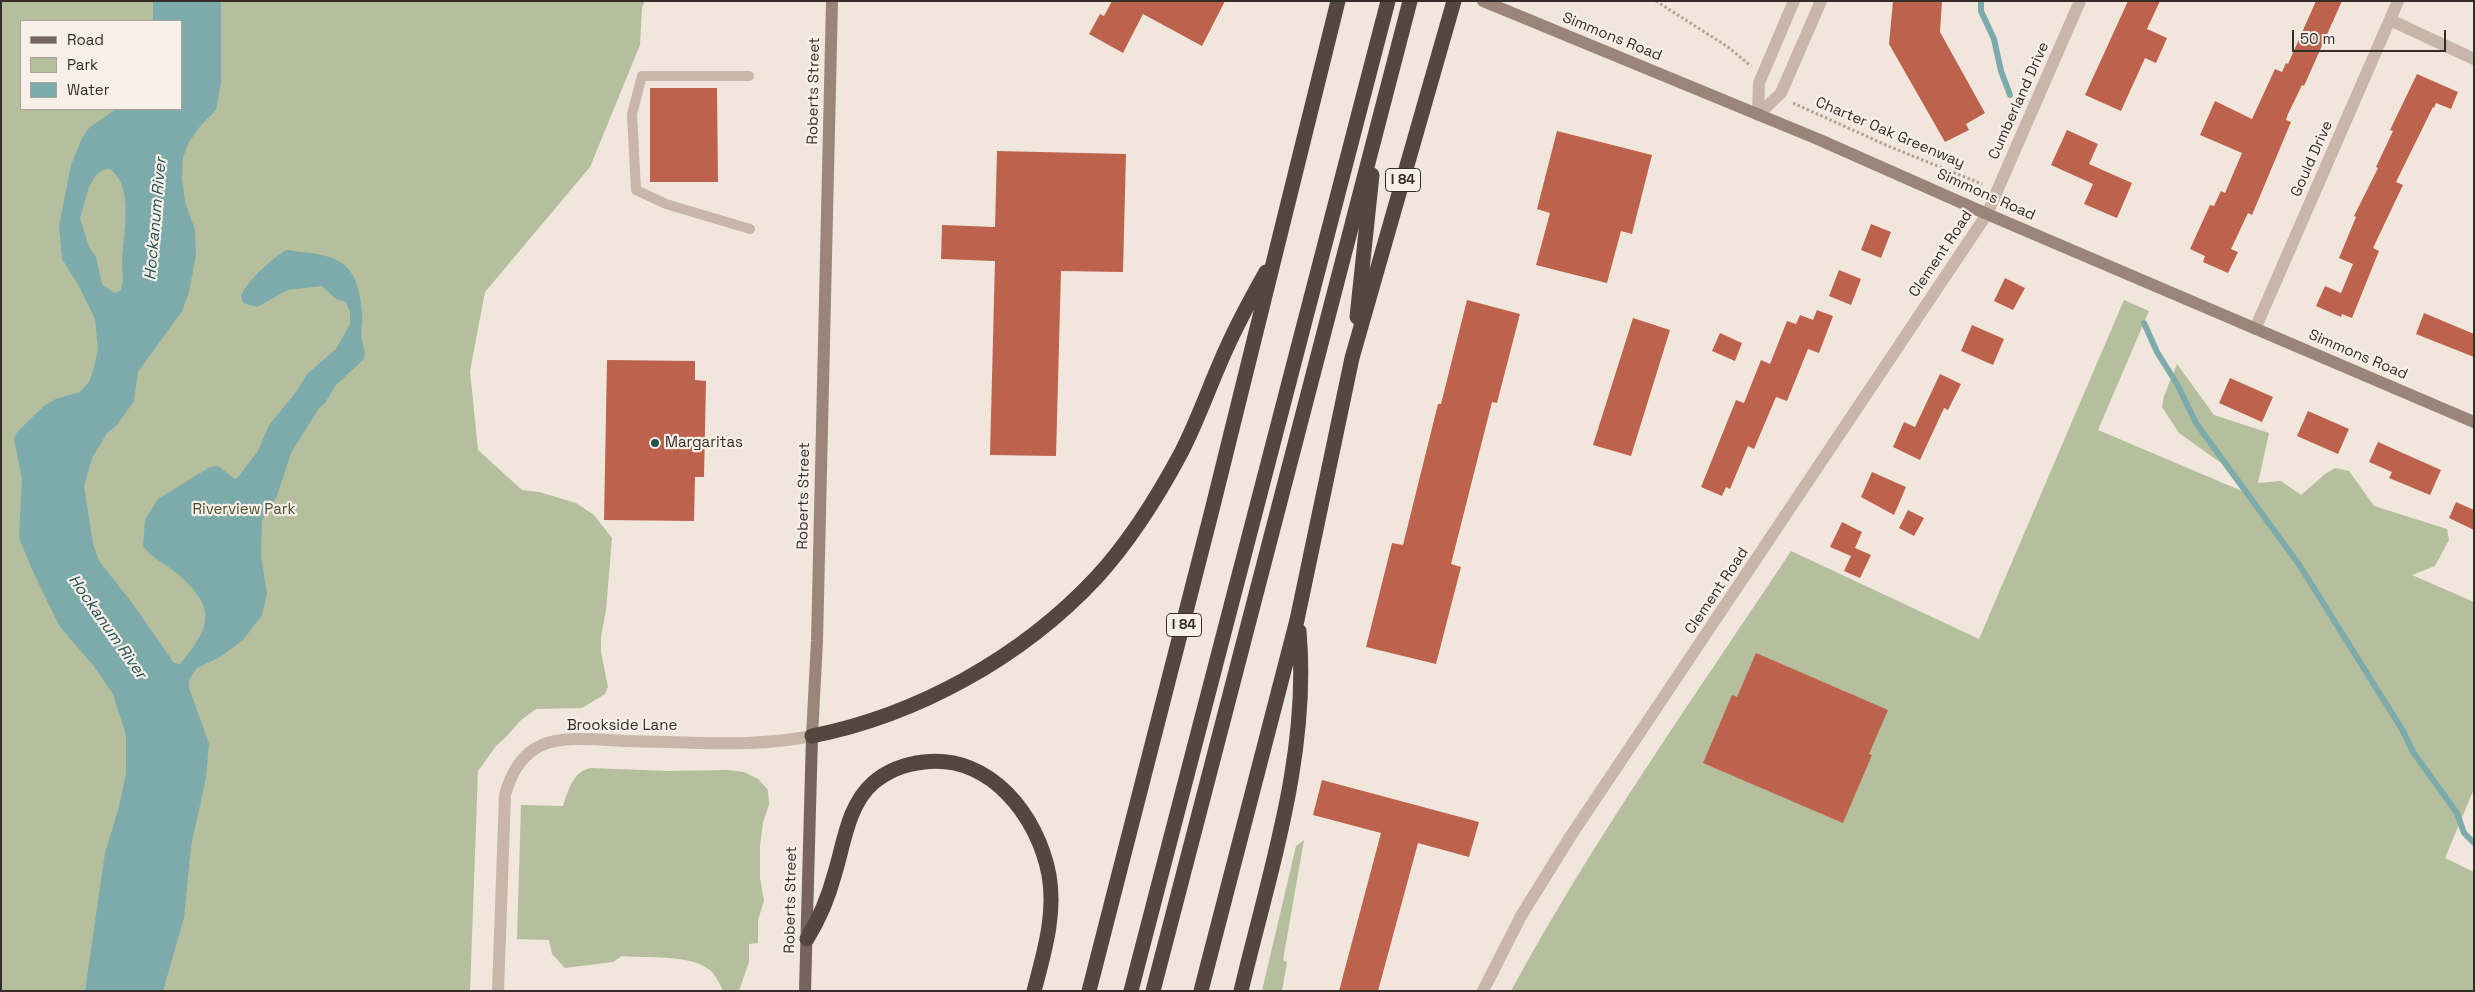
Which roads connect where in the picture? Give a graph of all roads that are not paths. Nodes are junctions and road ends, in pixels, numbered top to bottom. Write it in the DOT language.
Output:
graph roads {
  1 [pos="832,1"];
  2 [pos="1338,1"];
  3 [pos="1388,1"];
  4 [pos="1410,1"];
  5 [pos="1454,1"];
  6 [pos="1483,1"];
  7 [pos="1794,1"];
  8 [pos="1821,1"];
  9 [pos="2080,1"];
  10 [pos="2398,1"];
  11 [pos="2390,20"];
  12 [pos="2474,60"];
  13 [pos="749,76"];
  14 [pos="1758,114"];
  15 [pos="1371,152"];
  16 [pos="1987,214"];
  17 [pos="750,229"];
  18 [pos="1274,258"];
  19 [pos="2256,329"];
  20 [pos="1352,358"];
  21 [pos="2474,422"];
  22 [pos="1298,620"];
  23 [pos="812,736"];
  24 [pos="807,938"];
  25 [pos="498,991"];
  26 [pos="805,991"];
  27 [pos="1034,991"];
  28 [pos="1089,991"];
  29 [pos="1131,991"];
  30 [pos="1153,991"];
  31 [pos="1201,991"];
  32 [pos="1242,991"];
  33 [pos="1483,991"];
  1 -- 23 [label="main road, Roberts Street"];
  2 -- 18 [label="highway, I 84"];
  3 -- 29 [label="highway"];
  4 -- 15 [label="highway"];
  5 -- 20 [label="highway, I 84"];
  6 -- 14 [label="main road, Simmons Road"];
  7 -- 14 [label="street"];
  8 -- 14 [label="street"];
  9 -- 16 [label="street, Cumberland Drive"];
  10 -- 11 [label="street, Gould Drive"];
  11 -- 12 [label="street"];
  11 -- 19 [label="street, Gould Drive"];
  13 -- 17 [label="lane"];
  14 -- 16 [label="main road, Simmons Road"];
  15 -- 20 [label="highway"];
  15 -- 30 [label="highway"];
  16 -- 19 [label="main road, Simmons Road"];
  16 -- 33 [label="street, Clement Road"];
  18 -- 23 [label="highway"];
  18 -- 28 [label="highway, I 84"];
  19 -- 21 [label="main road, Simmons Road"];
  20 -- 22 [label="highway, I 84"];
  22 -- 31 [label="highway, I 84"];
  22 -- 32 [label="highway"];
  23 -- 24 [label="main road, Roberts Street"];
  23 -- 25 [label="street, Brookside Lane"];
  24 -- 26 [label="main road, Roberts Street"];
  24 -- 27 [label="highway"];
}
